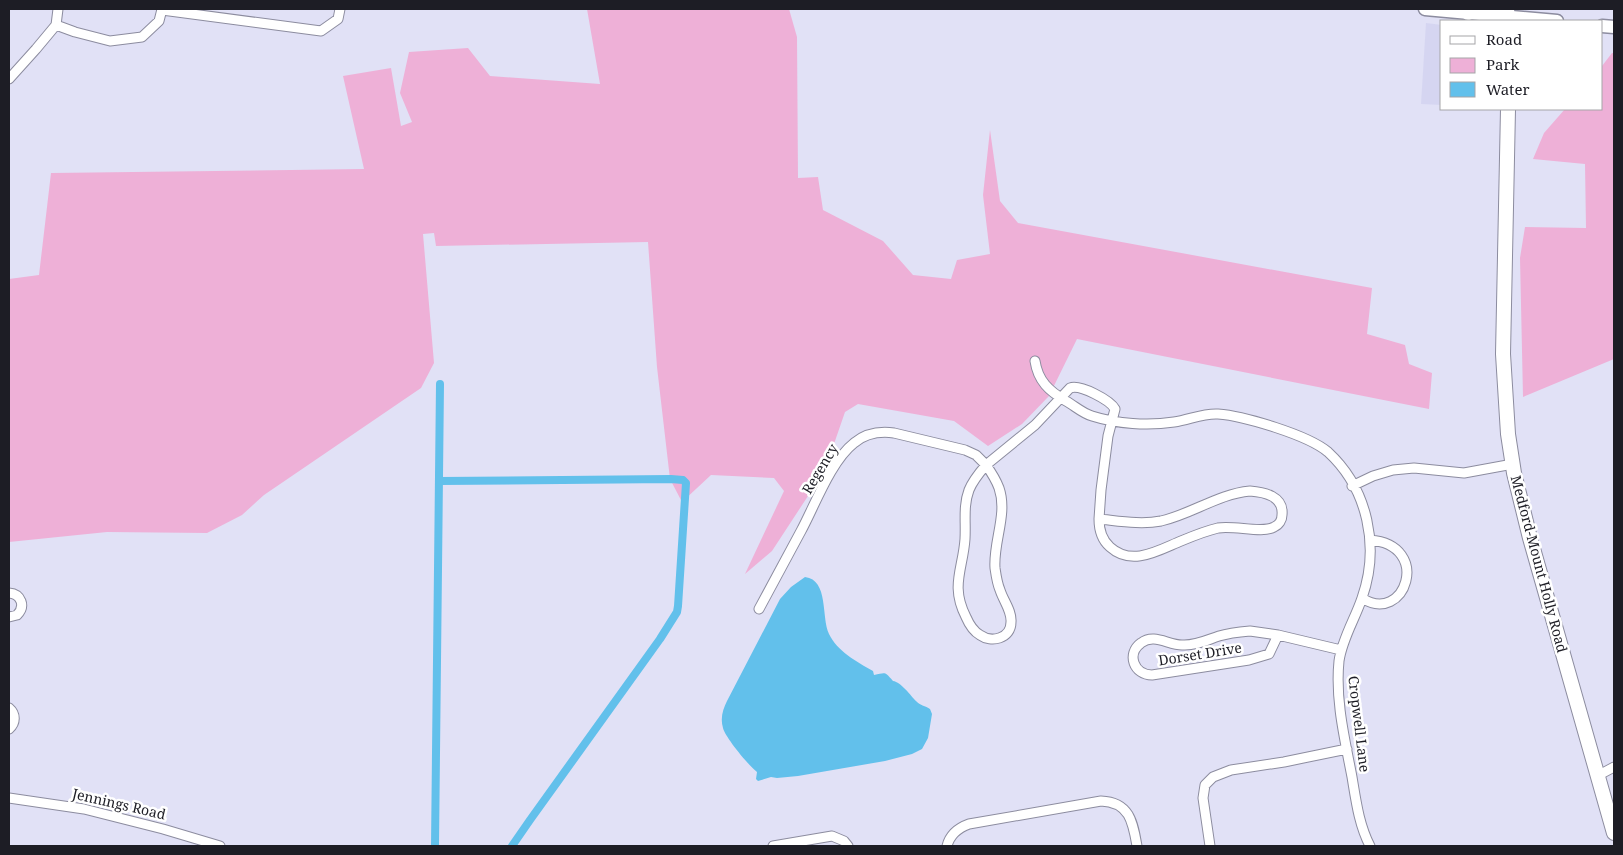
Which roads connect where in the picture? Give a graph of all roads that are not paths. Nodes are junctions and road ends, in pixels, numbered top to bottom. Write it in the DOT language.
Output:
graph roads {
  1 [pos="58,9"];
  2 [pos="340,9"];
  3 [pos="1426,9"];
  4 [pos="162,10"];
  5 [pos="1472,11"];
  6 [pos="1508,15"];
  7 [pos="1549,20"];
  8 [pos="56,24"];
  9 [pos="9,79"];
  10 [pos="1508,110"];
  11 [pos="1034,361"];
  12 [pos="1060,397"];
  13 [pos="1113,421"];
  14 [pos="1513,464"];
  15 [pos="986,465"];
  16 [pos="1352,486"];
  17 [pos="1099,519"];
  18 [pos="1370,540"];
  19 [pos="9,594"];
  20 [pos="1362,598"];
  21 [pos="759,609"];
  22 [pos="9,617"];
  23 [pos="1278,635"];
  24 [pos="1341,650"];
  25 [pos="9,708"];
  26 [pos="9,729"];
  27 [pos="1346,749"];
  28 [pos="1614,767"];
  29 [pos="1599,775"];
  30 [pos="9,798"];
  31 [pos="1614,833"];
  32 [pos="220,846"];
  33 [pos="773,846"];
  34 [pos="848,846"];
  35 [pos="947,846"];
  36 [pos="1137,846"];
  37 [pos="1210,846"];
  38 [pos="1366,846"];
  1 -- 8 [label="street"];
  2 -- 4 [label="street"];
  3 -- 5 [label="main road"];
  4 -- 8 [label="street"];
  5 -- 6 [label="main road"];
  6 -- 7 [label="main road"];
  8 -- 9 [label="street"];
  10 -- 14 [label="main road, Medford-Mount Holly Road"];
  11 -- 12 [label="street, Cropwell Lane"];
  12 -- 13 [label="street, Cropwell Lane"];
  12 -- 13 [label="street"];
  12 -- 15 [label="street"];
  13 -- 16 [label="street, Cropwell Lane"];
  13 -- 17 [label="street"];
  14 -- 16 [label="street"];
  14 -- 29 [label="main road, Medford-Mount Holly Road"];
  15 -- 15 [label="street"];
  15 -- 21 [label="street, Regency"];
  16 -- 18 [label="street, Cropwell Lane"];
  17 -- 17 [label="street"];
  18 -- 20 [label="street, Cropwell Lane"];
  18 -- 20 [label="street"];
  19 -- 22 [label="street"];
  20 -- 24 [label="street, Cropwell Lane"];
  23 -- 23 [label="street, Dorset Drive"];
  23 -- 24 [label="street, Dorset Drive"];
  24 -- 27 [label="street, Cropwell Lane"];
  25 -- 26 [label="street"];
  27 -- 37 [label="street"];
  27 -- 38 [label="street, Cropwell Lane"];
  28 -- 29 [label="street"];
  29 -- 31 [label="main road, Medford-Mount Holly Road"];
  30 -- 32 [label="street, Jennings Road"];
  33 -- 34 [label="street"];
  35 -- 36 [label="street"];
}
